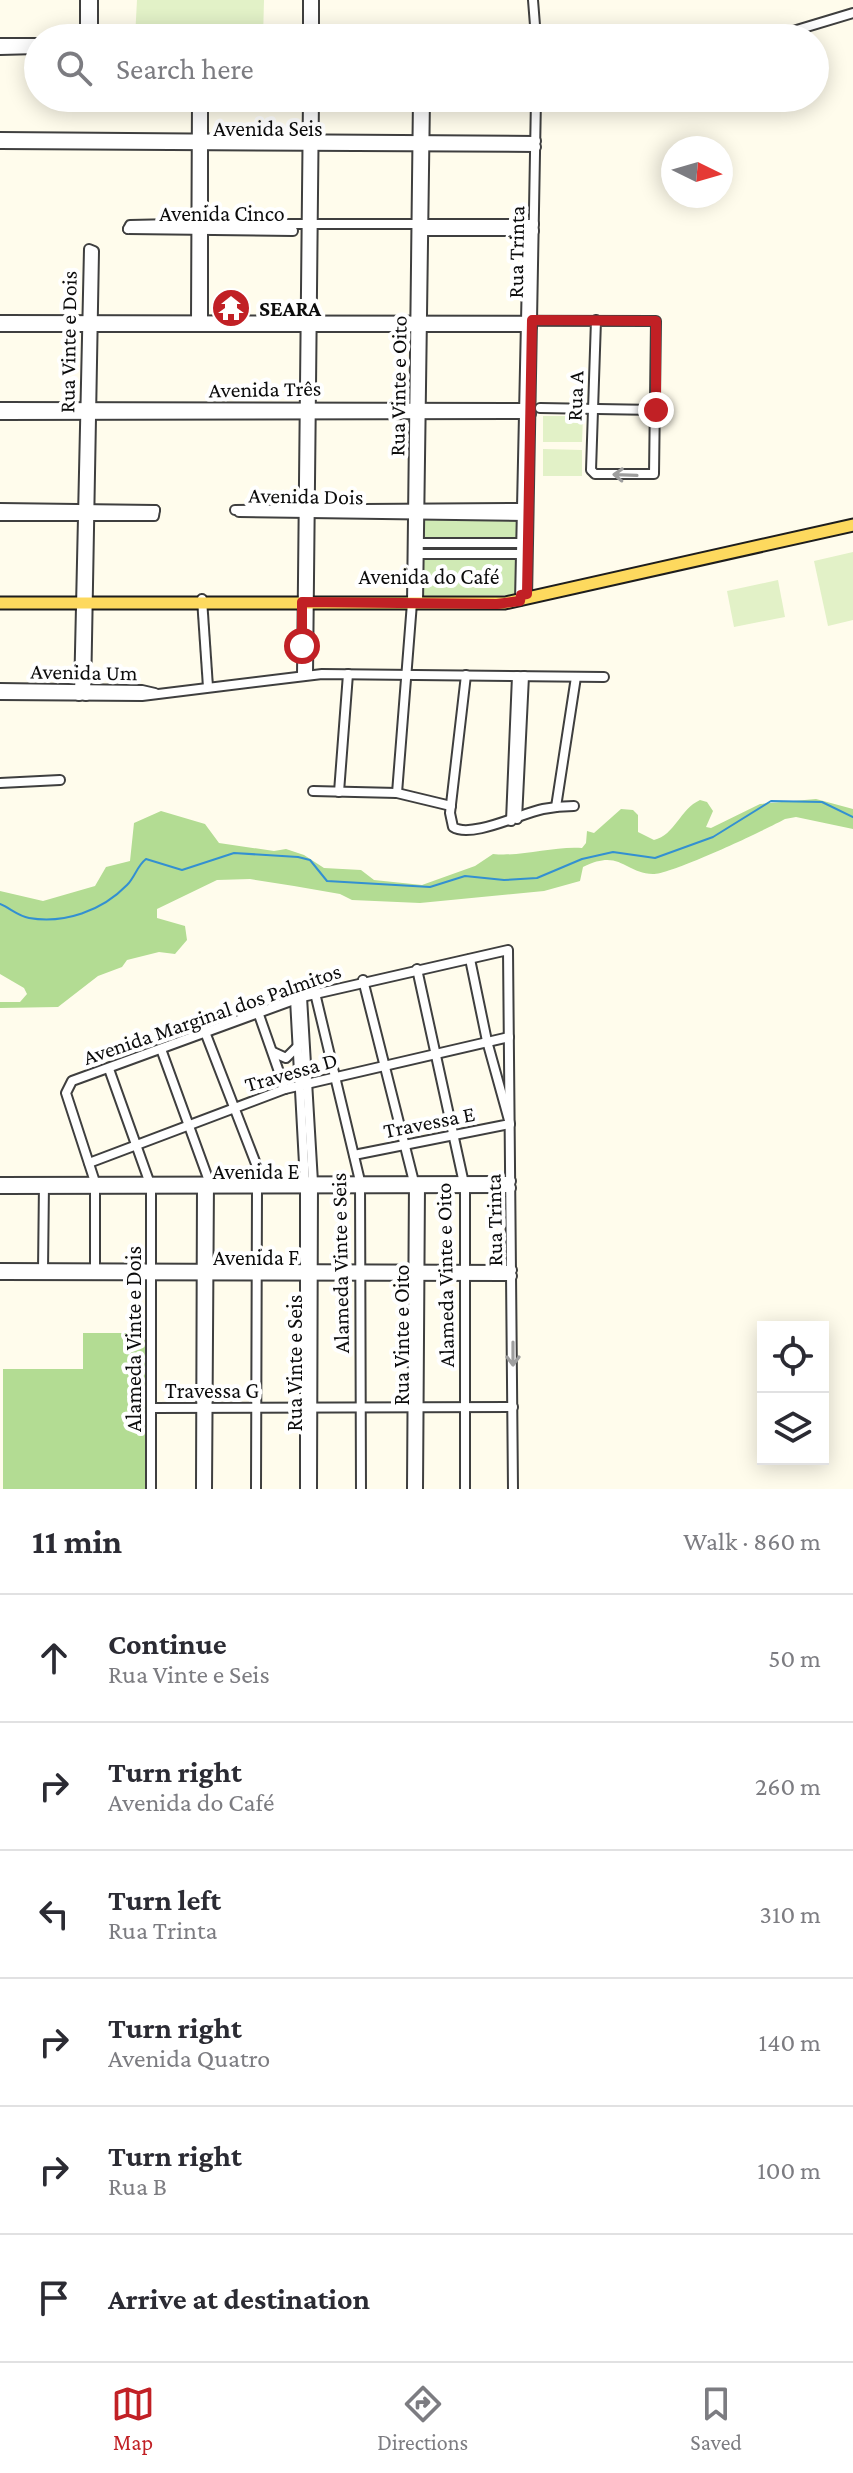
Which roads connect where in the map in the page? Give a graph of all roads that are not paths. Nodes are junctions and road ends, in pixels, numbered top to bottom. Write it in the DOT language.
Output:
graph roads {
  1 [pos="85,0"];
  2 [pos="93,0"];
  3 [pos="308,0"];
  4 [pos="314,0"];
  5 [pos="533,0"];
  6 [pos="853,13"];
  7 [pos="85,24"];
  8 [pos="93,24"];
  9 [pos="310,24"];
  10 [pos="312,24"];
  11 [pos="535,24"];
  12 [pos="816,24"];
  13 [pos="0,43"];
  14 [pos="24,43"];
  15 [pos="24,49"];
  16 [pos="0,50"];
  17 [pos="198,112"];
  18 [pos="202,112"];
  19 [pos="311,112"];
  20 [pos="419,112"];
  21 [pos="424,112"];
  22 [pos="536,112"];
  23 [pos="0,137"];
  24 [pos="200,142"];
  25 [pos="312,142"];
  26 [pos="422,142"];
  27 [pos="0,144"];
  28 [pos="536,144"];
  29 [pos="531,227"];
  30 [pos="200,228"];
  31 [pos="311,228"];
  32 [pos="421,228"];
  33 [pos="0,320"];
  34 [pos="596,320"];
  35 [pos="89,323"];
  36 [pos="200,323"];
  37 [pos="310,323"];
  38 [pos="420,323"];
  39 [pos="529,323"];
  40 [pos="0,327"];
  41 [pos="0,407"];
  42 [pos="593,409"];
  43 [pos="309,410"];
  44 [pos="418,410"];
  45 [pos="530,410"];
  46 [pos="656,410"];
  47 [pos="88,411"];
  48 [pos="0,415"];
  49 [pos="0,508"];
  50 [pos="86,512"];
  51 [pos="308,512"];
  52 [pos="417,512"];
  53 [pos="526,512"];
  54 [pos="0,516"];
  55 [pos="853,525"];
  56 [pos="420,543"];
  57 [pos="522,543"];
  58 [pos="419,554"];
  59 [pos="522,554"];
  60 [pos="524,597"];
  61 [pos="305,600"];
  62 [pos="415,600"];
  63 [pos="0,601"];
  64 [pos="83,601"];
  65 [pos="202,601"];
  66 [pos="305,674"];
  67 [pos="348,674"];
  68 [pos="406,675"];
  69 [pos="466,675"];
  70 [pos="520,676"];
  71 [pos="576,677"];
  72 [pos="604,677"];
  73 [pos="208,687"];
  74 [pos="0,688"];
  75 [pos="82,692"];
  76 [pos="0,695"];
  77 [pos="0,781"];
  78 [pos="313,791"];
  79 [pos="339,792"];
  80 [pos="397,793"];
  81 [pos="451,806"];
  82 [pos="574,806"];
  83 [pos="556,807"];
  84 [pos="514,820"];
  85 [pos="508,950"];
  86 [pos="470,959"];
  87 [pos="417,969"];
  88 [pos="363,980"];
  89 [pos="315,993"];
  90 [pos="298,998"];
  91 [pos="258,1012"];
  92 [pos="205,1032"];
  93 [pos="297,1035"];
  94 [pos="509,1037"];
  95 [pos="487,1041"];
  96 [pos="271,1048"];
  97 [pos="161,1049"];
  98 [pos="436,1054"];
  99 [pos="385,1066"];
  100 [pos="109,1069"];
  101 [pos="335,1077"];
  102 [pos="303,1085"];
  103 [pos="285,1089"];
  104 [pos="235,1108"];
  105 [pos="510,1124"];
  106 [pos="190,1125"];
  107 [pos="454,1135"];
  108 [pos="136,1146"];
  109 [pos="405,1146"];
  110 [pos="354,1155"];
  111 [pos="89,1163"];
  112 [pos="0,1182"];
  113 [pos="44,1185"];
  114 [pos="98,1185"];
  115 [pos="150,1185"];
  116 [pos="205,1185"];
  117 [pos="260,1185"];
  118 [pos="309,1185"];
  119 [pos="360,1185"];
  120 [pos="417,1185"];
  121 [pos="465,1185"];
  122 [pos="511,1185"];
  123 [pos="0,1189"];
  124 [pos="0,1268"];
  125 [pos="43,1271"];
  126 [pos="97,1271"];
  127 [pos="150,1272"];
  128 [pos="204,1272"];
  129 [pos="256,1272"];
  130 [pos="309,1272"];
  131 [pos="360,1272"];
  132 [pos="416,1273"];
  133 [pos="465,1273"];
  134 [pos="512,1273"];
  135 [pos="0,1275"];
  136 [pos="416,1407"];
  137 [pos="465,1407"];
  138 [pos="513,1407"];
  139 [pos="151,1408"];
  140 [pos="204,1408"];
  141 [pos="256,1408"];
  142 [pos="309,1408"];
  143 [pos="361,1408"];
  144 [pos="151,1489"];
  145 [pos="201,1489"];
  146 [pos="207,1489"];
  147 [pos="256,1489"];
  148 [pos="305,1489"];
  149 [pos="312,1489"];
  150 [pos="361,1489"];
  151 [pos="412,1489"];
  152 [pos="418,1489"];
  153 [pos="465,1489"];
  154 [pos="513,1489"];
  1 -- 7 [label="street"];
  2 -- 8 [label="street"];
  3 -- 9 [label="street"];
  4 -- 10 [label="street"];
  5 -- 11 [label="street"];
  6 -- 12 [label="street"];
  13 -- 14 [label="street"];
  15 -- 16 [label="street"];
  17 -- 24 [label="street"];
  18 -- 24 [label="street"];
  19 -- 25 [label="street"];
  20 -- 26 [label="street, Rua Vinte e Oito"];
  21 -- 26 [label="street, Rua Vinte e Oito"];
  22 -- 28 [label="street, Rua Trinta"];
  23 -- 24 [label="street, Avenida Seis"];
  24 -- 25 [label="street, Avenida Seis"];
  24 -- 27 [label="street, Avenida Seis"];
  24 -- 30 [label="street"];
  25 -- 26 [label="street, Avenida Seis"];
  25 -- 31 [label="street"];
  26 -- 28 [label="street, Avenida Seis"];
  26 -- 32 [label="street, Rua Vinte e Oito"];
  28 -- 29 [label="street, Rua Trinta"];
  29 -- 32 [label="street, Avenida Cinco"];
  29 -- 39 [label="street, Rua Trinta"];
  30 -- 30 [label="street, Avenida Cinco"];
  30 -- 31 [label="street, Avenida Cinco"];
  30 -- 36 [label="street"];
  31 -- 32 [label="street, Avenida Cinco"];
  31 -- 37 [label="street"];
  32 -- 38 [label="street, Rua Vinte e Oito"];
  33 -- 35 [label="street"];
  34 -- 39 [label="street"];
  34 -- 42 [label="street, Rua A"];
  34 -- 46 [label="street"];
  35 -- 35 [label="street, Rua Vinte e Dois"];
  35 -- 36 [label="street"];
  35 -- 40 [label="street"];
  35 -- 47 [label="street, Rua Vinte e Dois"];
  36 -- 37 [label="street"];
  37 -- 38 [label="street"];
  37 -- 43 [label="street"];
  38 -- 39 [label="street"];
  38 -- 44 [label="street, Rua Vinte e Oito"];
  39 -- 45 [label="street, Rua Trinta"];
  41 -- 47 [label="street, Avenida Três"];
  42 -- 45 [label="street, Avenida Três"];
  42 -- 46 [label="street, Avenida Três"];
  46 -- 42 [label="street, Rua A, one-way"];
  43 -- 44 [label="street, Avenida Três"];
  43 -- 47 [label="street, Avenida Três"];
  43 -- 51 [label="street"];
  44 -- 45 [label="street, Avenida Três"];
  44 -- 52 [label="street, Rua Vinte e Oito"];
  45 -- 53 [label="street, Rua Trinta"];
  47 -- 48 [label="street, Avenida Três"];
  47 -- 50 [label="street, Rua Vinte e Dois"];
  49 -- 50 [label="street"];
  50 -- 50 [label="street"];
  50 -- 54 [label="street"];
  50 -- 64 [label="street, Rua Vinte e Dois"];
  51 -- 51 [label="street, Avenida Dois"];
  51 -- 52 [label="street, Avenida Dois"];
  51 -- 61 [label="street"];
  52 -- 53 [label="street, Avenida Dois"];
  52 -- 56 [label="street, Rua Vinte e Oito"];
  52 -- 62 [label="street, Rua Vinte e Oito"];
  53 -- 57 [label="street, Rua Trinta"];
  53 -- 60 [label="street, Rua Trinta"];
  55 -- 60 [label="main road, Avenida do Café"];
  56 -- 57 [label="street"];
  56 -- 58 [label="street, Rua Vinte e Oito"];
  57 -- 59 [label="street, Rua Trinta"];
  58 -- 59 [label="street"];
  58 -- 62 [label="street, Rua Vinte e Oito"];
  59 -- 60 [label="street, Rua Trinta"];
  60 -- 62 [label="main road, Avenida do Café"];
  61 -- 62 [label="main road, Avenida do Café"];
  61 -- 65 [label="main road, Avenida do Café"];
  61 -- 66 [label="street"];
  62 -- 68 [label="street, Rua Vinte e Oito"];
  63 -- 64 [label="main road, Avenida do Café"];
  64 -- 65 [label="main road, Avenida do Café"];
  64 -- 75 [label="street, Rua Vinte e Dois"];
  65 -- 73 [label="street"];
  66 -- 67 [label="street, Avenida Um"];
  66 -- 73 [label="street, Avenida Um"];
  67 -- 68 [label="street, Avenida Um"];
  67 -- 79 [label="street"];
  68 -- 69 [label="street, Avenida Um"];
  68 -- 80 [label="street, Rua Vinte e Oito"];
  69 -- 70 [label="street, Avenida Um"];
  69 -- 81 [label="street"];
  70 -- 71 [label="street, Avenida Um"];
  70 -- 84 [label="street"];
  71 -- 72 [label="street, Avenida Um"];
  71 -- 83 [label="street"];
  73 -- 75 [label="street, Avenida Um"];
  74 -- 75 [label="street, Avenida Um"];
  75 -- 76 [label="street, Avenida Um"];
  77 -- 77 [label="street"];
  78 -- 79 [label="street"];
  79 -- 80 [label="street"];
  80 -- 81 [label="street"];
  81 -- 84 [label="street"];
  82 -- 83 [label="street"];
  83 -- 84 [label="street"];
  85 -- 86 [label="street, Avenida Marginal dos Palmitos"];
  85 -- 94 [label="street, Rua Trinta"];
  86 -- 87 [label="street, Avenida Marginal dos Palmitos"];
  86 -- 95 [label="street"];
  87 -- 88 [label="street, Avenida Marginal dos Palmitos"];
  87 -- 98 [label="street, Alameda Vinte e Oito"];
  88 -- 89 [label="street, Avenida Marginal dos Palmitos"];
  88 -- 99 [label="street, Rua Vinte e Oito"];
  89 -- 90 [label="street, Avenida Marginal dos Palmitos"];
  89 -- 101 [label="street, Alameda Vinte e Seis"];
  90 -- 91 [label="street, Avenida Marginal dos Palmitos"];
  90 -- 93 [label="street, Rua Vinte e Seis"];
  90 -- 102 [label="street, Rua Vinte e Seis"];
  91 -- 92 [label="street, Avenida Marginal dos Palmitos"];
  91 -- 96 [label="street"];
  92 -- 97 [label="street, Avenida Marginal dos Palmitos"];
  92 -- 104 [label="street"];
  93 -- 96 [label="street"];
  93 -- 102 [label="street, Rua Vinte e Seis"];
  94 -- 95 [label="street, Travessa D"];
  94 -- 105 [label="street, Rua Trinta"];
  95 -- 98 [label="street, Travessa D"];
  95 -- 105 [label="street"];
  96 -- 103 [label="street"];
  97 -- 100 [label="street, Avenida Marginal dos Palmitos"];
  97 -- 106 [label="street"];
  98 -- 99 [label="street, Travessa D"];
  98 -- 107 [label="street, Alameda Vinte e Oito"];
  99 -- 101 [label="street, Travessa D"];
  99 -- 109 [label="street, Rua Vinte e Oito"];
  100 -- 108 [label="street, Alameda Vinte e Dois"];
  100 -- 111 [label="street, Avenida Marginal dos Palmitos"];
  101 -- 102 [label="street, Travessa D"];
  101 -- 110 [label="street, Alameda Vinte e Seis"];
  102 -- 103 [label="street, Travessa D"];
  102 -- 118 [label="street, Rua Vinte e Seis"];
  103 -- 104 [label="street, Travessa D"];
  104 -- 106 [label="street, Travessa D"];
  104 -- 117 [label="street"];
  105 -- 107 [label="street, Travessa E"];
  105 -- 122 [label="street, Rua Trinta"];
  106 -- 108 [label="street, Travessa D"];
  106 -- 116 [label="street"];
  107 -- 109 [label="street, Travessa E"];
  107 -- 121 [label="street, Alameda Vinte e Oito"];
  108 -- 111 [label="street, Travessa D"];
  108 -- 115 [label="street, Alameda Vinte e Dois"];
  109 -- 110 [label="street, Travessa E"];
  109 -- 120 [label="street, Rua Vinte e Oito"];
  110 -- 119 [label="street, Alameda Vinte e Seis"];
  111 -- 114 [label="street"];
  112 -- 113 [label="street, Avenida E"];
  113 -- 114 [label="street, Avenida E"];
  113 -- 123 [label="street, Avenida E"];
  113 -- 125 [label="street"];
  114 -- 115 [label="street, Avenida E"];
  114 -- 126 [label="street"];
  115 -- 116 [label="street, Avenida E"];
  115 -- 127 [label="street, Alameda Vinte e Dois"];
  116 -- 117 [label="street, Avenida E"];
  116 -- 128 [label="street"];
  117 -- 118 [label="street, Avenida E"];
  117 -- 129 [label="street"];
  118 -- 119 [label="street, Avenida E"];
  118 -- 130 [label="street, Rua Vinte e Seis"];
  119 -- 120 [label="street, Avenida E"];
  119 -- 131 [label="street, Alameda Vinte e Seis"];
  120 -- 121 [label="street, Avenida E"];
  120 -- 132 [label="street, Rua Vinte e Oito"];
  121 -- 122 [label="street, Avenida E"];
  121 -- 133 [label="street, Alameda Vinte e Oito"];
  122 -- 134 [label="street, Rua Trinta"];
  124 -- 125 [label="street, Avenida F"];
  125 -- 126 [label="street, Avenida F"];
  125 -- 135 [label="street, Avenida F"];
  126 -- 127 [label="street, Avenida F"];
  127 -- 128 [label="street, Avenida F"];
  127 -- 139 [label="street, Alameda Vinte e Dois"];
  128 -- 129 [label="street, Avenida F"];
  128 -- 140 [label="street"];
  129 -- 130 [label="street, Avenida F"];
  129 -- 141 [label="street"];
  130 -- 131 [label="street, Avenida F"];
  130 -- 142 [label="street, Rua Vinte e Seis"];
  131 -- 132 [label="street, Avenida F"];
  131 -- 143 [label="street, Alameda Vinte e Seis"];
  132 -- 133 [label="street, Avenida F"];
  132 -- 136 [label="street, Rua Vinte e Oito"];
  133 -- 134 [label="street, Avenida F"];
  133 -- 137 [label="street, Alameda Vinte e Oito"];
  134 -- 138 [label="street, Rua Trinta, one-way"];
  136 -- 137 [label="street, Travessa G"];
  136 -- 143 [label="street, Travessa G"];
  136 -- 151 [label="street, Rua Vinte e Oito"];
  136 -- 152 [label="street, Rua Vinte e Oito"];
  137 -- 138 [label="street, Travessa G"];
  137 -- 153 [label="street, Alameda Vinte e Oito"];
  138 -- 154 [label="street, Rua Trinta"];
  139 -- 140 [label="street, Travessa G"];
  139 -- 144 [label="street, Alameda Vinte e Dois"];
  140 -- 141 [label="street, Travessa G"];
  140 -- 145 [label="street"];
  140 -- 146 [label="street"];
  141 -- 142 [label="street, Travessa G"];
  141 -- 147 [label="street"];
  142 -- 143 [label="street, Travessa G"];
  142 -- 148 [label="street, Rua Vinte e Seis"];
  142 -- 149 [label="street, Rua Vinte e Seis"];
  143 -- 150 [label="street, Alameda Vinte e Seis"];
}
